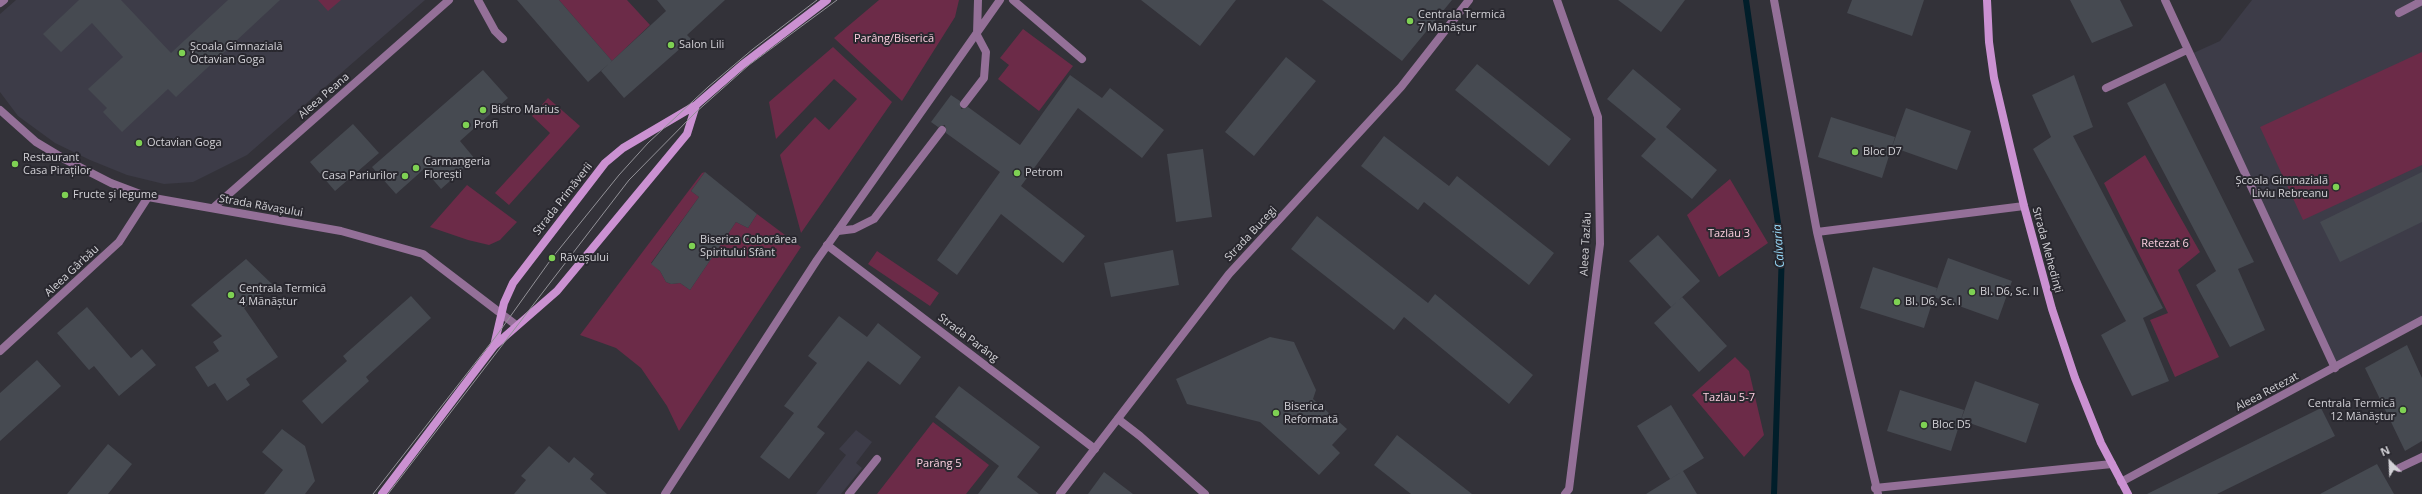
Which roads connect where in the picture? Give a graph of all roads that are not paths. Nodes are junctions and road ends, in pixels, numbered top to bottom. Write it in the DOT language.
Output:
graph roads {
  1 [pos="4,0"];
  2 [pos="449,0"];
  3 [pos="478,0"];
  4 [pos="827,0"];
  5 [pos="978,0"];
  6 [pos="1000,0"];
  7 [pos="1013,0"];
  8 [pos="1469,0"];
  9 [pos="1557,0"];
  10 [pos="1774,0"];
  11 [pos="1987,0"];
  12 [pos="2165,0"];
  13 [pos="2422,0"];
  14 [pos="0,3"];
  15 [pos="2399,13"];
  16 [pos="977,35"];
  17 [pos="503,39"];
  18 [pos="2187,50"];
  19 [pos="1082,59"];
  20 [pos="2106,88"];
  21 [pos="964,104"];
  22 [pos="696,105"];
  23 [pos="0,110"];
  24 [pos="942,130"];
  25 [pos="148,197"];
  26 [pos="2024,206"];
  27 [pos="213,208"];
  28 [pos="838,231"];
  29 [pos="1817,232"];
  30 [pos="828,245"];
  31 [pos="501,314"];
  32 [pos="2422,320"];
  33 [pos="516,325"];
  34 [pos="494,346"];
  35 [pos="0,351"];
  36 [pos="2335,368"];
  37 [pos="1118,420"];
  38 [pos="1095,449"];
  39 [pos="2422,457"];
  40 [pos="877,459"];
  41 [pos="2112,464"];
  42 [pos="2399,468"];
  43 [pos="2121,482"];
  44 [pos="1877,491"];
  45 [pos="1569,492"];
  46 [pos="382,494"];
  47 [pos="665,494"];
  48 [pos="849,494"];
  49 [pos="1060,494"];
  50 [pos="1205,494"];
  51 [pos="2128,494"];
  1 -- 14 [label="street"];
  2 -- 27 [label="street, Aleea Peana"];
  3 -- 17 [label="street"];
  4 -- 22 [label="main road, Strada Primăverii"];
  5 -- 16 [label="street"];
  6 -- 16 [label="street"];
  7 -- 19 [label="street"];
  8 -- 37 [label="street, Strada Bucegi"];
  9 -- 45 [label="street, Aleea Tazlău"];
  10 -- 29 [label="street"];
  11 -- 26 [label="main road, Strada Mehedinți"];
  12 -- 18 [label="street"];
  13 -- 15 [label="street"];
  16 -- 21 [label="street"];
  16 -- 28 [label="street"];
  18 -- 20 [label="street"];
  18 -- 36 [label="street"];
  22 -- 31 [label="main road, Strada Primăverii"];
  22 -- 33 [label="main road, Strada Primăverii"];
  23 -- 25 [label="street, Strada Răvașului"];
  24 -- 28 [label="street"];
  25 -- 27 [label="street, Strada Răvașului"];
  25 -- 35 [label="street, Aleea Gârbău"];
  26 -- 29 [label="street"];
  26 -- 41 [label="main road, Strada Mehedinți"];
  27 -- 31 [label="street, Strada Răvașului"];
  28 -- 30 [label="street"];
  29 -- 44 [label="street"];
  30 -- 38 [label="street, Strada Parâng"];
  30 -- 47 [label="street"];
  31 -- 33 [label="street, Strada Răvașului"];
  31 -- 34 [label="main road, Strada Primăverii"];
  32 -- 36 [label="street, Aleea Retezat"];
  33 -- 34 [label="main road, Strada Primăverii"];
  34 -- 46 [label="main road, Strada Primăverii"];
  36 -- 43 [label="street, Aleea Retezat"];
  37 -- 38 [label="street, Strada Bucegi"];
  37 -- 50 [label="street"];
  38 -- 49 [label="street, Strada Bucegi"];
  39 -- 42 [label="street"];
  40 -- 48 [label="street"];
  41 -- 43 [label="main road, Strada Mehedinți"];
  41 -- 44 [label="street"];
  43 -- 51 [label="main road, Strada Mehedinți"];
}
